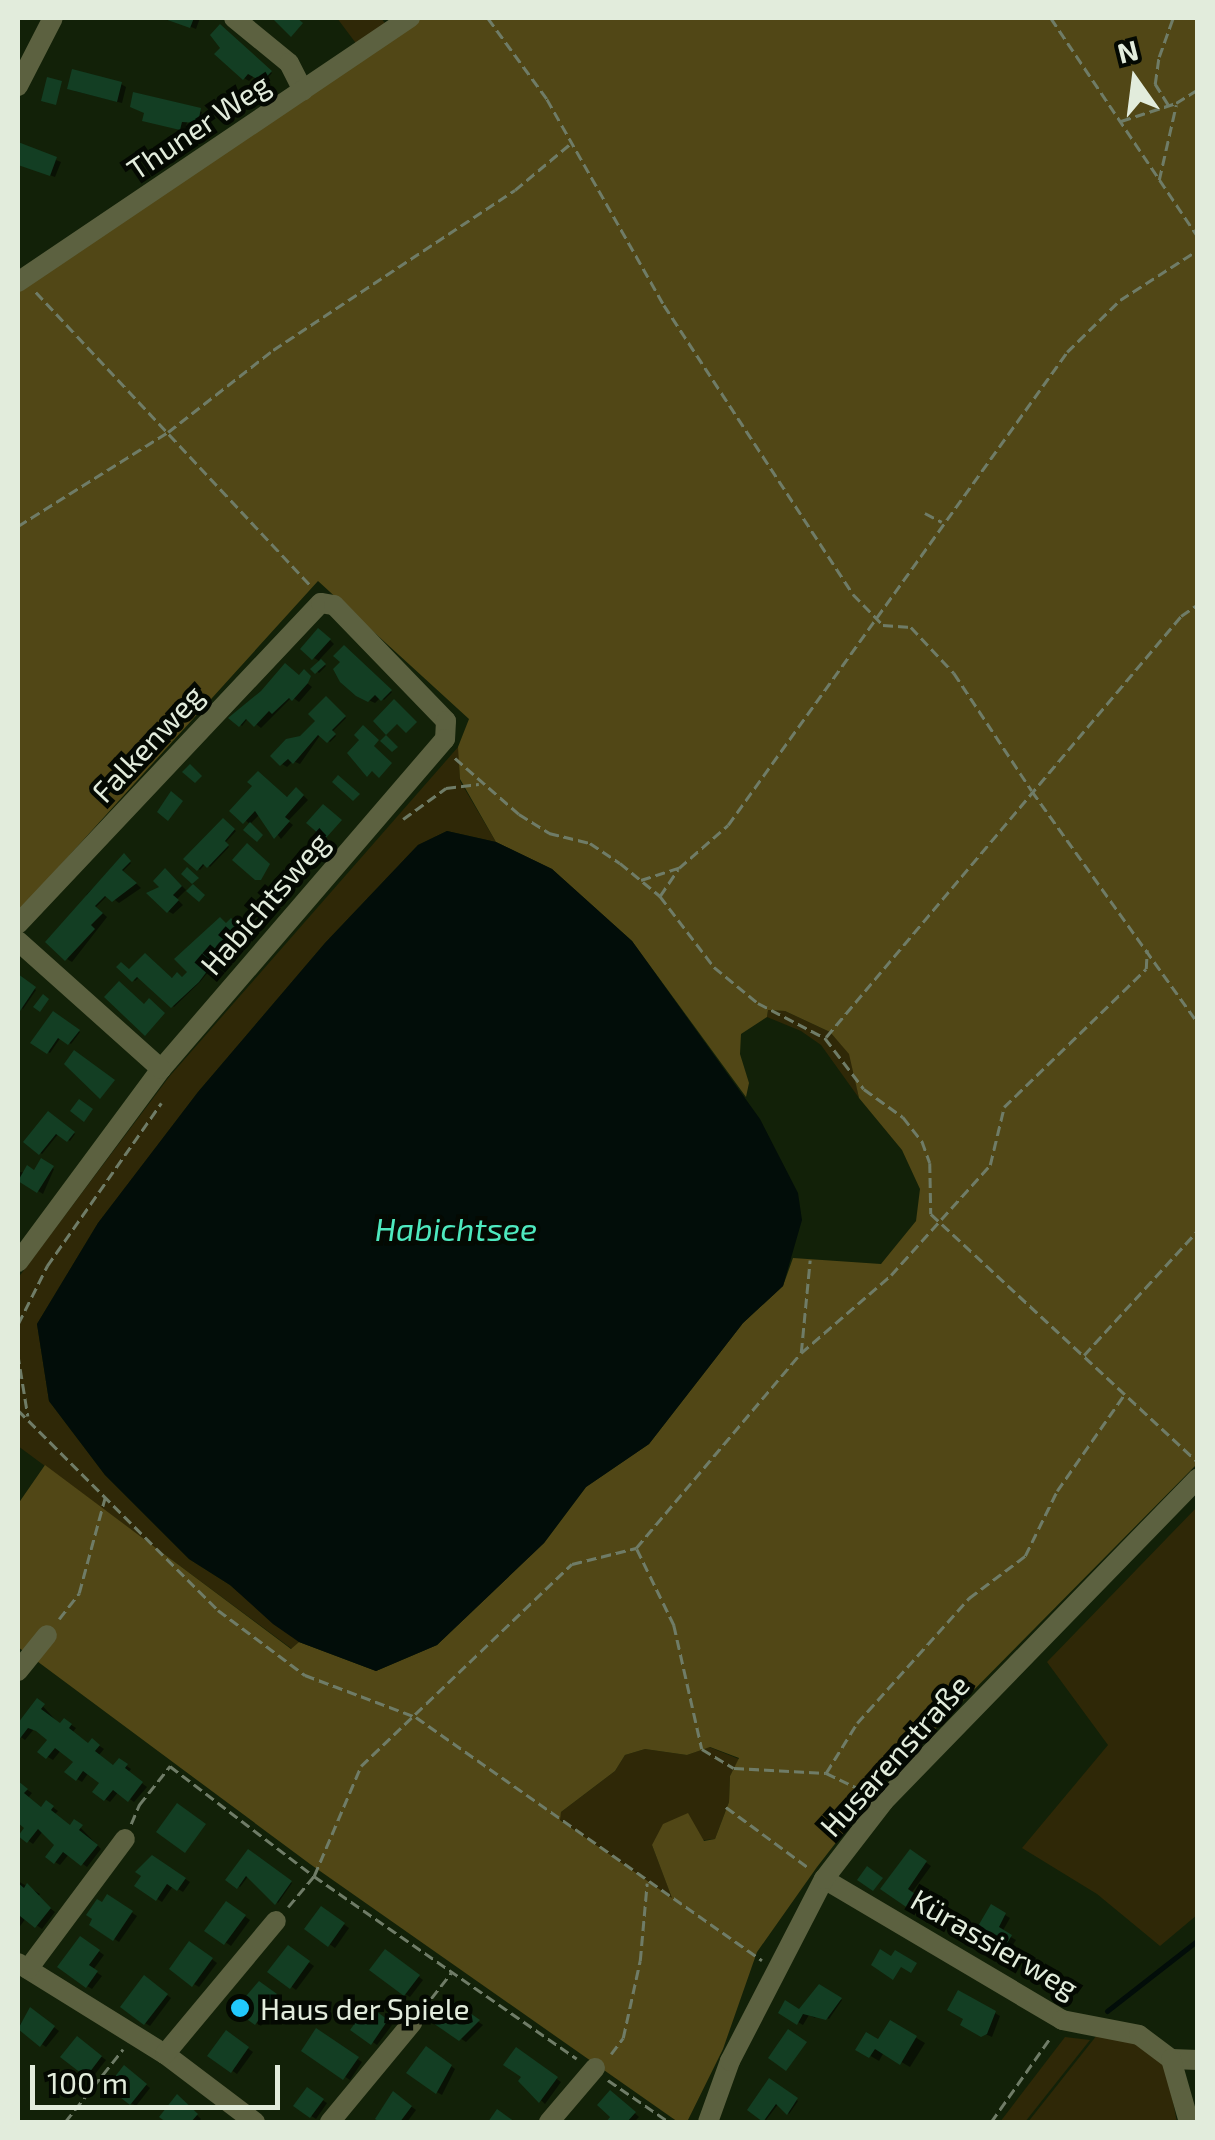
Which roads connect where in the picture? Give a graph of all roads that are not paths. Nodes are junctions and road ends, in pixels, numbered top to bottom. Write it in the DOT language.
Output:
graph roads {
  1 [pos="53,18"];
  2 [pos="234,18"];
  3 [pos="410,18"];
  4 [pos="18,86"];
  5 [pos="304,91"];
  6 [pos="20,280"];
  7 [pos="321,603"];
  8 [pos="18,924"];
  9 [pos="18,941"];
  10 [pos="161,1070"];
  11 [pos="18,1262"];
  12 [pos="1198,1478"];
  13 [pos="47,1636"];
  14 [pos="18,1671"];
  15 [pos="125,1839"];
  16 [pos="824,1879"];
  17 [pos="276,1921"];
  18 [pos="23,1966"];
  19 [pos="412,2023"];
  20 [pos="165,2054"];
  21 [pos="1171,2059"];
  22 [pos="1198,2060"];
  23 [pos="594,2068"];
  24 [pos="256,2122"];
  25 [pos="330,2122"];
  26 [pos="549,2122"];
  27 [pos="708,2122"];
  28 [pos="1189,2122"];
  1 -- 4 [label="street"];
  2 -- 5 [label="street"];
  3 -- 5 [label="street, Thuner Weg"];
  5 -- 6 [label="street, Thuner Weg"];
  7 -- 8 [label="street, Falkenweg"];
  7 -- 10 [label="street, Habichtsweg"];
  9 -- 10 [label="street"];
  10 -- 11 [label="street, Habichtsweg"];
  12 -- 16 [label="street, Husarenstraße"];
  13 -- 14 [label="street"];
  15 -- 18 [label="street"];
  16 -- 21 [label="street, Kürassierweg"];
  16 -- 27 [label="street, Husarenstraße"];
  17 -- 20 [label="street"];
  18 -- 20 [label="street"];
  19 -- 25 [label="street"];
  20 -- 24 [label="street"];
  21 -- 22 [label="street, Kürassierweg"];
  21 -- 28 [label="street"];
  23 -- 26 [label="street"];
}
